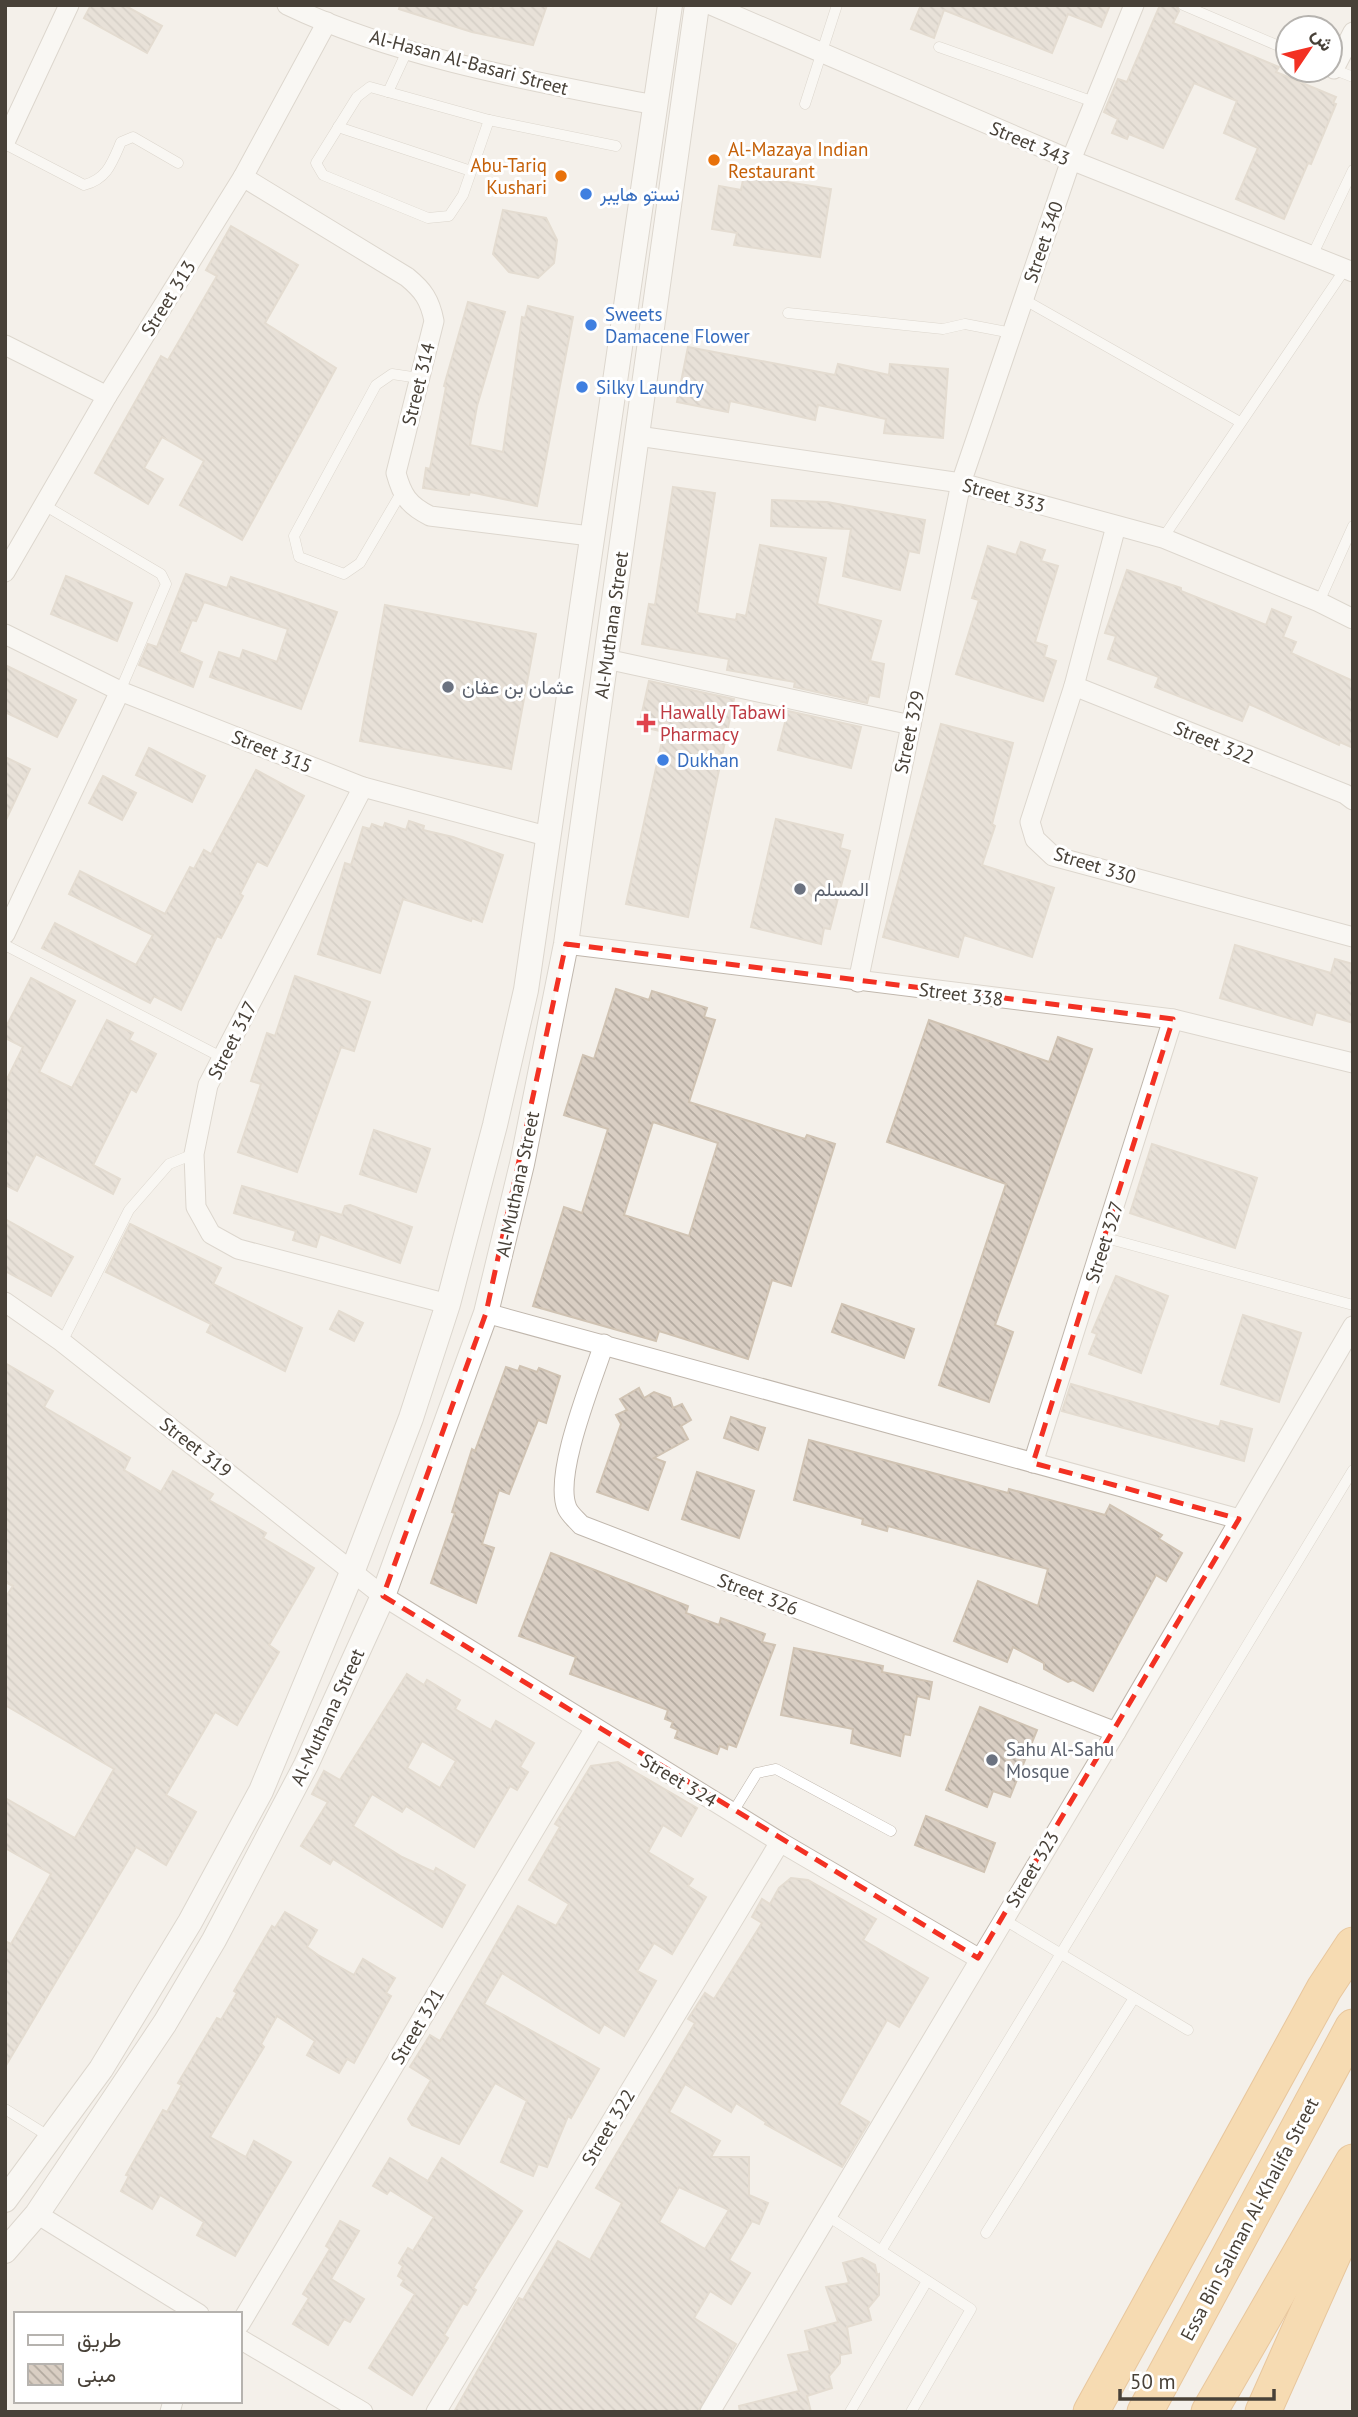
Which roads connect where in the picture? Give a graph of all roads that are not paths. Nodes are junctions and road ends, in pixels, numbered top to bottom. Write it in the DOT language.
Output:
graph roads {
  1 [pos="69,5"];
  2 [pos="670,5"];
  3 [pos="697,5"];
  4 [pos="711,5"];
  5 [pos="837,5"];
  6 [pos="1134,5"];
  7 [pos="1183,5"];
  8 [pos="292,6"];
  9 [pos="327,22"];
  10 [pos="1353,32"];
  11 [pos="1274,44"];
  12 [pos="939,47"];
  13 [pos="408,48"];
  14 [pos="1344,48"];
  15 [pos="820,52"];
  16 [pos="388,92"];
  17 [pos="1094,102"];
  18 [pos="805,104"];
  19 [pos="655,105"];
  20 [pos="489,120"];
  21 [pos="338,127"];
  22 [pos="5,143"];
  23 [pos="615,146"];
  24 [pos="1071,160"];
  25 [pos="178,163"];
  26 [pos="1353,170"];
  27 [pos="471,171"];
  28 [pos="243,177"];
  29 [pos="1312,256"];
  30 [pos="1349,271"];
  31 [pos="1023,299"];
  32 [pos="788,313"];
  33 [pos="1012,333"];
  34 [pos="5,345"];
  35 [pos="419,378"];
  36 [pos="107,396"];
  37 [pos="1240,422"];
  38 [pos="638,436"];
  39 [pos="961,483"];
  40 [pos="401,493"];
  41 [pos="44,505"];
  42 [pos="1116,526"];
  43 [pos="1353,526"];
  44 [pos="590,536"];
  45 [pos="1163,538"];
  46 [pos="5,572"];
  47 [pos="1319,601"];
  48 [pos="1353,619"];
  49 [pos="5,634"];
  50 [pos="606,659"];
  51 [pos="1074,686"];
  52 [pos="120,691"];
  53 [pos="911,725"];
  54 [pos="363,787"];
  55 [pos="1353,800"];
  56 [pos="550,837"];
  57 [pos="11,909"];
  58 [pos="5,934"];
  59 [pos="1353,937"];
  60 [pos="566,944"];
  61 [pos="5,945"];
  62 [pos="858,982"];
  63 [pos="1173,1019"];
  64 [pos="223,1058"];
  65 [pos="1353,1063"];
  66 [pos="194,1154"];
  67 [pos="1106,1238"];
  68 [pos="5,1302"];
  69 [pos="448,1304"];
  70 [pos="1353,1305"];
  71 [pos="486,1313"];
  72 [pos="1352,1329"];
  73 [pos="62,1342"];
  74 [pos="604,1344"];
  75 [pos="1033,1463"];
  76 [pos="1353,1470"];
  77 [pos="1239,1519"];
  78 [pos="353,1570"];
  79 [pos="383,1596"];
  80 [pos="595,1728"];
  81 [pos="1115,1732"];
  82 [pos="733,1812"];
  83 [pos="891,1831"];
  84 [pos="780,1842"];
  85 [pos="1002,1918"];
  86 [pos="1353,1945"];
  87 [pos="1061,1953"];
  88 [pos="978,1958"];
  89 [pos="1134,1998"];
  90 [pos="1353,2027"];
  91 [pos="1188,2029"];
  92 [pos="5,2109"];
  93 [pos="51,2138"];
  94 [pos="1353,2162"];
  95 [pos="5,2200"];
  96 [pos="1353,2210"];
  97 [pos="37,2214"];
  98 [pos="826,2215"];
  99 [pos="986,2233"];
  100 [pos="5,2251"];
  101 [pos="881,2251"];
  102 [pos="927,2281"];
  103 [pos="196,2312"];
  104 [pos="242,2321"];
  105 [pos="242,2340"];
  106 [pos="363,2412"];
  107 [pos="436,2412"];
  108 [pos="710,2412"];
  109 [pos="850,2412"];
  110 [pos="911,2412"];
  111 [pos="1090,2412"];
  112 [pos="1145,2412"];
  113 [pos="1209,2412"];
  114 [pos="1263,2412"];
  1 -- 22 [label="street"];
  2 -- 19 [label="street, Al-Muthana Street"];
  3 -- 38 [label="street, Al-Muthana Street"];
  4 -- 15 [label="street, Street 343"];
  5 -- 15 [label="lane"];
  6 -- 17 [label="street, Street 340"];
  7 -- 11 [label="lane"];
  8 -- 9 [label="street, Al-Hasan Al-Basari Street"];
  9 -- 13 [label="street, Al-Hasan Al-Basari Street"];
  9 -- 28 [label="street, Street 313"];
  10 -- 14 [label="street"];
  12 -- 17 [label="lane"];
  13 -- 16 [label="lane"];
  13 -- 19 [label="street, Al-Hasan Al-Basari Street"];
  15 -- 18 [label="lane"];
  15 -- 24 [label="street, Street 343"];
  16 -- 20 [label="lane"];
  16 -- 21 [label="lane"];
  17 -- 24 [label="street, Street 340"];
  19 -- 44 [label="street, Al-Muthana Street"];
  20 -- 23 [label="lane"];
  20 -- 27 [label="lane"];
  21 -- 27 [label="lane"];
  21 -- 27 [label="lane"];
  22 -- 25 [label="lane"];
  24 -- 29 [label="street, Street 343"];
  24 -- 31 [label="street, Street 340"];
  26 -- 29 [label="lane"];
  28 -- 35 [label="street, Street 314"];
  28 -- 36 [label="street, Street 313"];
  29 -- 30 [label="street, Street 343"];
  30 -- 37 [label="lane"];
  31 -- 33 [label="street, Street 340"];
  31 -- 37 [label="lane"];
  32 -- 33 [label="lane"];
  33 -- 39 [label="street, Street 340"];
  34 -- 36 [label="street"];
  35 -- 40 [label="street, Street 314"];
  35 -- 40 [label="lane"];
  36 -- 41 [label="street, Street 313"];
  37 -- 45 [label="lane"];
  38 -- 39 [label="street, Street 333"];
  38 -- 50 [label="street, Al-Muthana Street"];
  39 -- 42 [label="street, Street 333"];
  39 -- 53 [label="street, Street 329"];
  40 -- 44 [label="street"];
  41 -- 46 [label="street, Street 313"];
  41 -- 52 [label="lane"];
  42 -- 45 [label="street, Street 333"];
  42 -- 51 [label="street, Street 330"];
  43 -- 47 [label="lane"];
  44 -- 56 [label="street, Al-Muthana Street"];
  45 -- 47 [label="street, Street 333"];
  47 -- 48 [label="street, Street 333"];
  49 -- 52 [label="street, Street 315"];
  50 -- 53 [label="street"];
  50 -- 60 [label="street, Al-Muthana Street"];
  51 -- 55 [label="street, Street 322"];
  51 -- 59 [label="street, Street 330"];
  52 -- 54 [label="street, Street 315"];
  52 -- 57 [label="street"];
  53 -- 62 [label="street, Street 329"];
  54 -- 56 [label="street, Street 315"];
  54 -- 64 [label="street, Street 317"];
  56 -- 69 [label="street, Al-Muthana Street"];
  57 -- 58 [label="street"];
  60 -- 62 [label="street, Street 338"];
  60 -- 71 [label="street, Al-Muthana Street"];
  61 -- 64 [label="lane"];
  62 -- 63 [label="street, Street 338"];
  63 -- 65 [label="street, Street 338"];
  63 -- 67 [label="street, Street 327"];
  64 -- 66 [label="street, Street 317"];
  66 -- 69 [label="street, Street 317"];
  66 -- 73 [label="lane"];
  67 -- 70 [label="lane"];
  67 -- 75 [label="street, Street 327"];
  68 -- 73 [label="street, Street 319"];
  69 -- 78 [label="street, Al-Muthana Street"];
  71 -- 74 [label="street"];
  71 -- 79 [label="street, Al-Muthana Street"];
  72 -- 77 [label="street, Street 323"];
  73 -- 78 [label="street, Street 319"];
  74 -- 75 [label="street"];
  74 -- 81 [label="street, Street 326"];
  75 -- 77 [label="street"];
  76 -- 87 [label="lane"];
  77 -- 81 [label="street, Street 323"];
  78 -- 79 [label="street, Street 319"];
  78 -- 93 [label="street, Al-Muthana Street"];
  79 -- 80 [label="street, Street 324"];
  79 -- 97 [label="street, Al-Muthana Street"];
  80 -- 82 [label="street, Street 324"];
  80 -- 104 [label="street, Street 321"];
  81 -- 85 [label="street, Street 323"];
  82 -- 83 [label="lane"];
  82 -- 84 [label="street, Street 324"];
  84 -- 88 [label="street, Street 324"];
  84 -- 107 [label="street, Street 322"];
  85 -- 87 [label="lane"];
  85 -- 88 [label="street, Street 323"];
  86 -- 111 [label="highway"];
  87 -- 89 [label="lane"];
  87 -- 101 [label="lane"];
  88 -- 98 [label="street, Street 323"];
  89 -- 91 [label="lane"];
  89 -- 99 [label="lane"];
  90 -- 112 [label="highway, Essa Bin Salman Al-Khalifa Street"];
  92 -- 93 [label="lane"];
  93 -- 95 [label="street, Al-Muthana Street"];
  94 -- 113 [label="highway"];
  96 -- 114 [label="highway"];
  97 -- 100 [label="street, Al-Muthana Street"];
  97 -- 103 [label="street"];
  98 -- 101 [label="lane"];
  98 -- 108 [label="street, Street 323"];
  101 -- 102 [label="lane"];
  102 -- 109 [label="lane"];
  102 -- 110 [label="lane"];
  105 -- 106 [label="street"];
}
